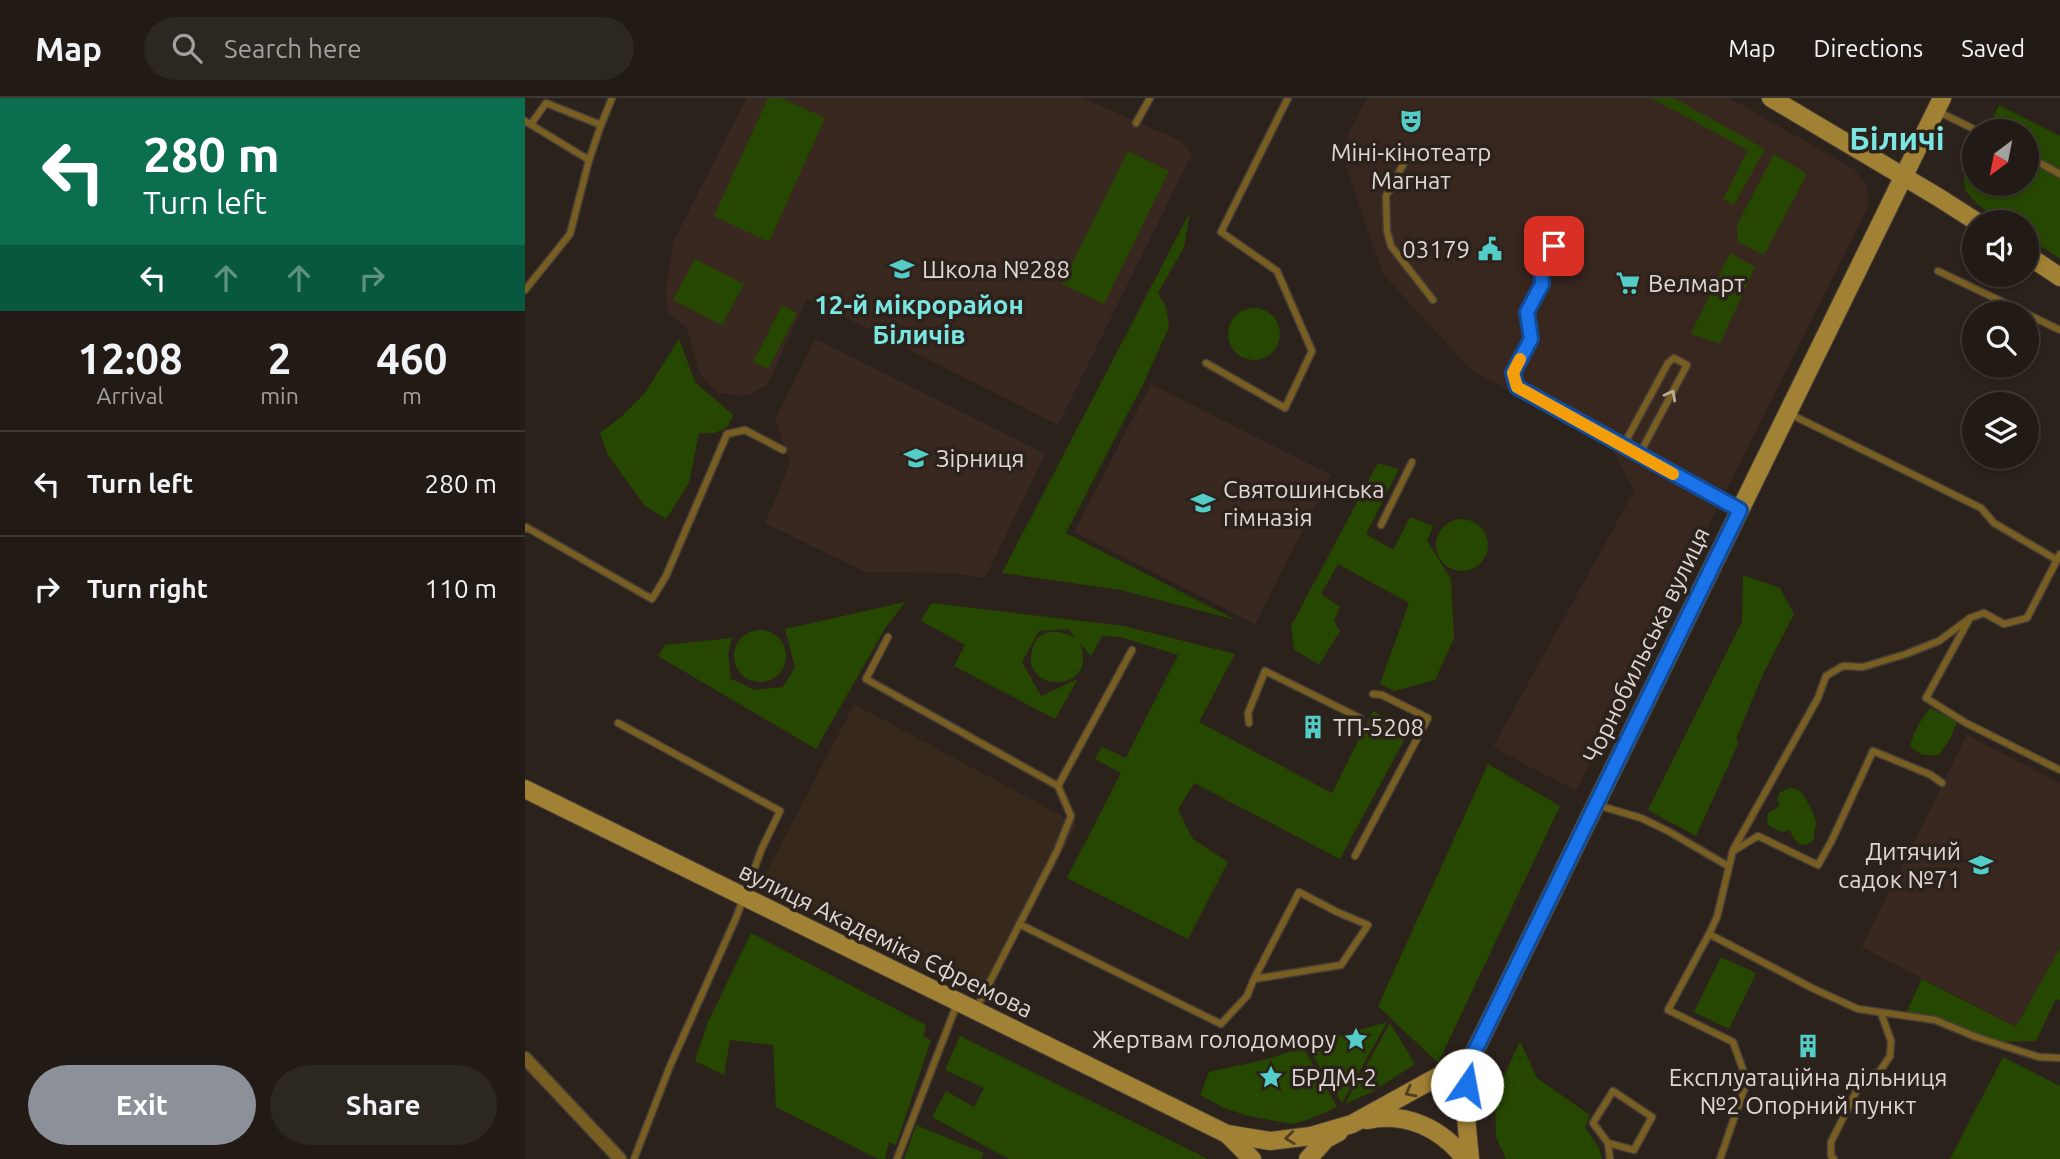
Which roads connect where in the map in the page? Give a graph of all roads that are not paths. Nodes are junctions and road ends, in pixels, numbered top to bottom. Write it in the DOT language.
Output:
graph roads {
  1 [pos="612,98"];
  2 [pos="1150,98"];
  3 [pos="1288,98"];
  4 [pos="1771,98"];
  5 [pos="1939,104"];
  6 [pos="1962,120"];
  7 [pos="528,123"];
  8 [pos="1136,123"];
  9 [pos="601,125"];
  10 [pos="589,160"];
  11 [pos="1404,163"];
  12 [pos="2039,163"];
  13 [pos="2060,174"];
  14 [pos="1903,178"];
  15 [pos="1962,212"];
  16 [pos="1554,246"];
  17 [pos="2039,263"];
  18 [pos="1938,271"];
  19 [pos="2060,277"];
  20 [pos="525,290"];
  21 [pos="1433,300"];
  22 [pos="2001,301"];
  23 [pos="2039,320"];
  24 [pos="2060,330"];
  25 [pos="1206,363"];
  26 [pos="1788,413"];
  27 [pos="1623,446"];
  28 [pos="783,450"];
  29 [pos="1639,455"];
  30 [pos="1412,462"];
  31 [pos="1740,510"];
  32 [pos="1381,526"];
  33 [pos="525,528"];
  34 [pos="2058,557"];
  35 [pos="1970,618"];
  36 [pos="888,636"];
  37 [pos="1132,650"];
  38 [pos="1373,694"];
  39 [pos="1360,718"];
  40 [pos="618,723"];
  41 [pos="1249,723"];
  42 [pos="2060,770"];
  43 [pos="1942,783"];
  44 [pos="1058,786"];
  45 [pos="525,789"];
  46 [pos="1596,804"];
  47 [pos="1733,850"];
  48 [pos="1355,856"];
  49 [pos="1728,866"];
  50 [pos="745,898"];
  51 [pos="1019,924"];
  52 [pos="1709,934"];
  53 [pos="1254,979"];
  54 [pos="958,1002"];
  55 [pos="975,1010"];
  56 [pos="1881,1013"];
  57 [pos="525,1058"];
  58 [pos="2060,1058"];
  59 [pos="1469,1063"];
  60 [pos="1352,1124"];
  61 [pos="1227,1134"];
  62 [pos="1608,1143"];
  63 [pos="620,1159"];
  64 [pos="634,1159"];
  65 [pos="897,1159"];
  66 [pos="1252,1159"];
  67 [pos="1308,1159"];
  68 [pos="1467,1159"];
  69 [pos="1611,1159"];
  70 [pos="1720,1159"];
  71 [pos="1834,1159"];
  1 -- 9 [label="lane"];
  2 -- 8 [label="lane"];
  3 -- 25 [label="lane"];
  4 -- 14 [label="main road"];
  5 -- 6 [label="lane"];
  5 -- 14 [label="main road, Чорнобильська вулиця"];
  7 -- 9 [label="lane"];
  7 -- 10 [label="lane"];
  9 -- 10 [label="lane"];
  10 -- 20 [label="lane"];
  11 -- 21 [label="lane"];
  12 -- 13 [label="lane"];
  14 -- 15 [label="main road"];
  14 -- 26 [label="main road, Чорнобильська вулиця"];
  16 -- 27 [label="lane"];
  17 -- 19 [label="main road"];
  18 -- 22 [label="lane"];
  23 -- 24 [label="lane"];
  26 -- 31 [label="main road, Чорнобильська вулиця"];
  26 -- 34 [label="lane"];
  27 -- 29 [label="lane"];
  29 -- 27 [label="lane, one-way"];
  28 -- 33 [label="lane"];
  29 -- 31 [label="lane"];
  30 -- 32 [label="lane"];
  31 -- 46 [label="main road, Чорнобильська вулиця"];
  34 -- 35 [label="lane"];
  35 -- 42 [label="lane"];
  35 -- 47 [label="lane"];
  36 -- 44 [label="lane"];
  37 -- 44 [label="lane"];
  38 -- 48 [label="lane"];
  39 -- 41 [label="lane"];
  40 -- 50 [label="lane"];
  43 -- 47 [label="lane"];
  44 -- 51 [label="lane"];
  45 -- 50 [label="main road, вулиця Академіка Єфремова"];
  46 -- 49 [label="lane"];
  46 -- 59 [label="main road, Чорнобильська вулиця"];
  47 -- 49 [label="lane"];
  49 -- 52 [label="lane"];
  50 -- 54 [label="main road, вулиця Академіка Єфремова"];
  50 -- 64 [label="lane"];
  51 -- 53 [label="lane"];
  51 -- 55 [label="lane"];
  52 -- 56 [label="lane"];
  52 -- 70 [label="lane"];
  53 -- 53 [label="lane"];
  54 -- 55 [label="main road, вулиця Академіка Єфремова"];
  54 -- 65 [label="lane"];
  55 -- 61 [label="main road, вулиця Академіка Єфремова"];
  56 -- 58 [label="lane"];
  56 -- 71 [label="lane"];
  57 -- 63 [label="street"];
  59 -- 60 [label="main road, one-way"];
  59 -- 68 [label="main road, Чорнобильська вулиця"];
  60 -- 61 [label="main road, вулиця Академіка Єфремова, one-way"];
  60 -- 67 [label="main road"];
  60 -- 68 [label="main road"];
  61 -- 66 [label="main road, вулиця Академіка Єфремова"];
  62 -- 62 [label="lane"];
  62 -- 69 [label="lane"];
}
